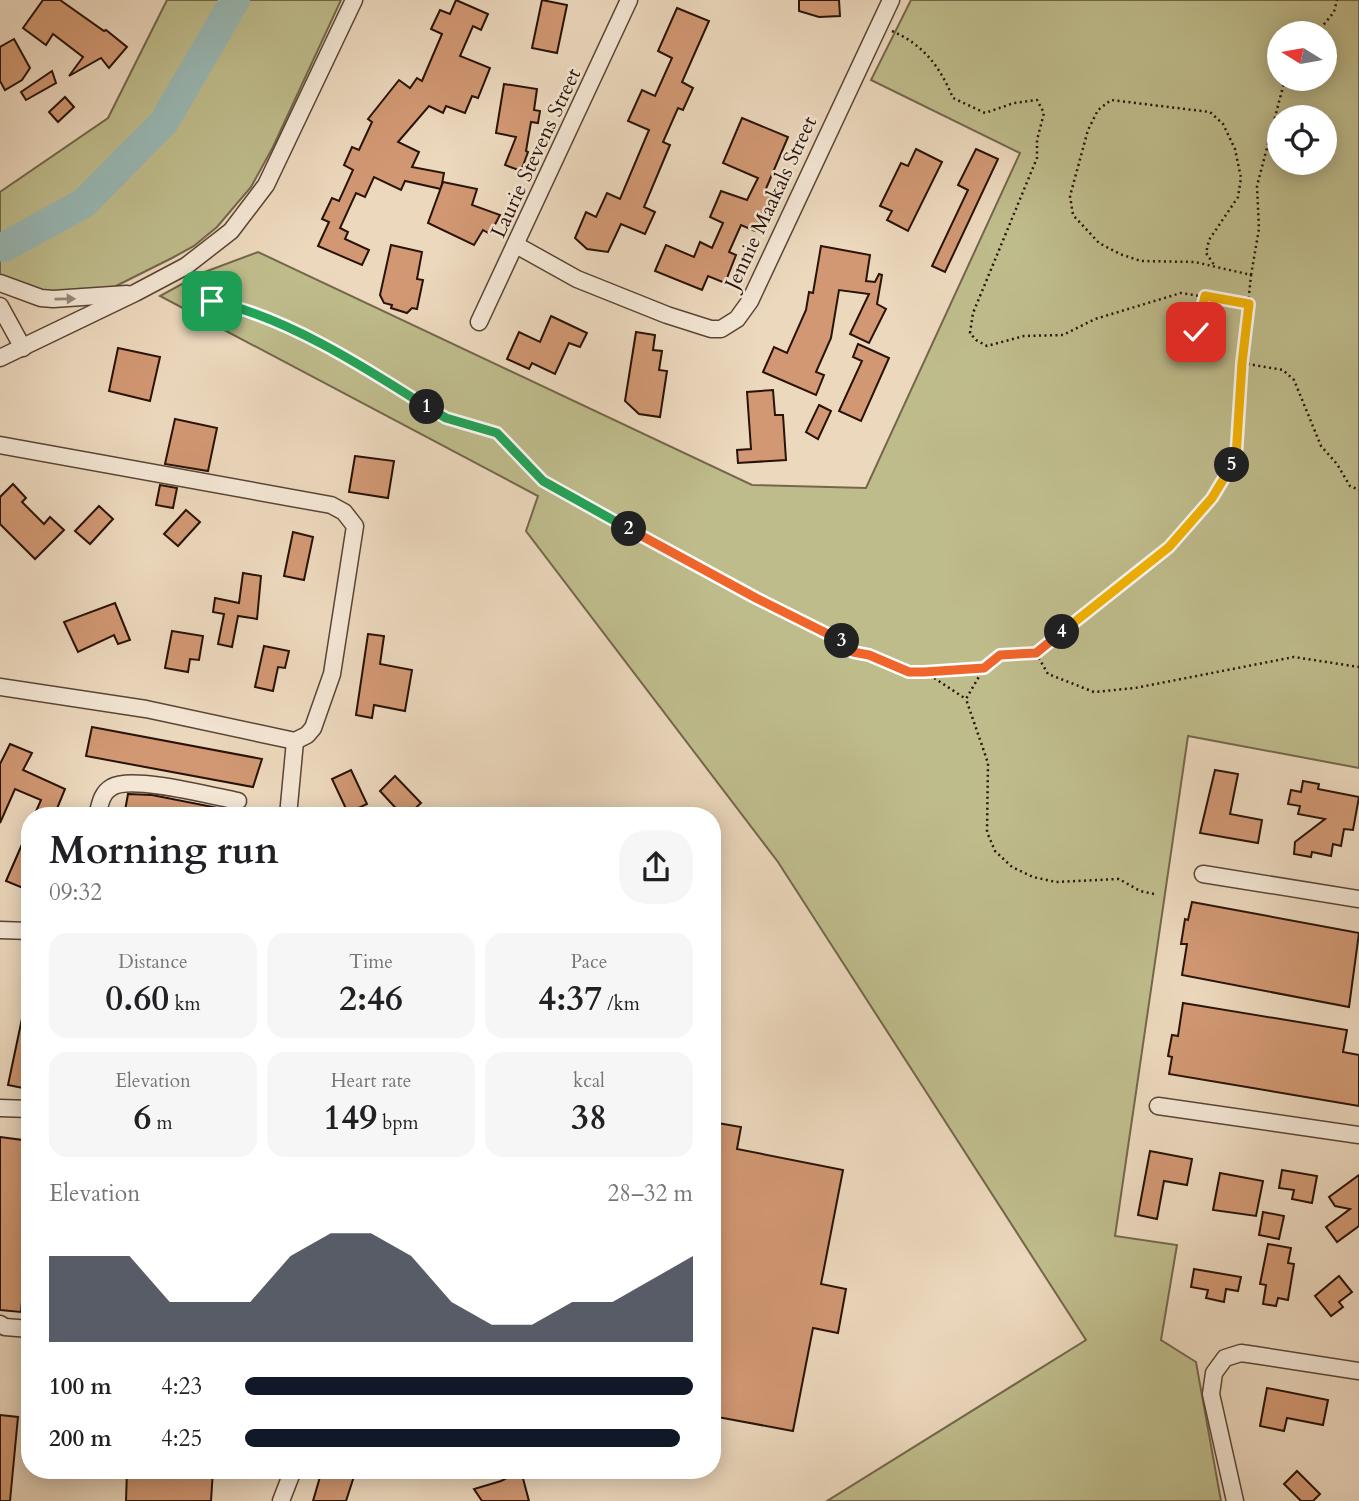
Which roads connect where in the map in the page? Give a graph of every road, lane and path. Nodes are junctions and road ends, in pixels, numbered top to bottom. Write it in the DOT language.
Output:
graph roads {
  1 [pos="354,0"];
  2 [pos="629,0"];
  3 [pos="891,0"];
  4 [pos="1337,0"];
  5 [pos="1327,21"];
  6 [pos="879,25"];
  7 [pos="1282,91"];
  8 [pos="516,245"];
  9 [pos="1214,266"];
  10 [pos="1251,275"];
  11 [pos="0,283"];
  12 [pos="193,283"];
  13 [pos="135,293"];
  14 [pos="1205,296"];
  15 [pos="1249,304"];
  16 [pos="0,306"];
  17 [pos="479,322"];
  18 [pos="1196,332"];
  19 [pos="23,348"];
  20 [pos="0,358"];
  21 [pos="1242,363"];
  22 [pos="0,445"];
  23 [pos="1359,490"];
  24 [pos="1036,653"];
  25 [pos="1359,667"];
  26 [pos="984,668"];
  27 [pos="924,672"];
  28 [pos="0,687"];
  29 [pos="966,699"];
  30 [pos="295,741"];
  31 [pos="238,801"];
  32 [pos="99,807"];
  33 [pos="289,807"];
  34 [pos="1203,874"];
  35 [pos="1154,894"];
  36 [pos="1359,899"];
  37 [pos="0,930"];
  38 [pos="21,931"];
  39 [pos="1158,1105"];
  40 [pos="0,1108"];
  41 [pos="21,1109"];
  42 [pos="1359,1135"];
  43 [pos="0,1324"];
  44 [pos="21,1328"];
  45 [pos="1359,1371"];
  46 [pos="290,1479"];
  47 [pos="281,1501"];
  48 [pos="1235,1501"];
  1 -- 13 [label="street"];
  2 -- 8 [label="street, Laurie Stevens Street"];
  3 -- 6 [label="street, Jennie Maakals Street"];
  4 -- 5 [label="path"];
  6 -- 8 [label="street, Jennie Maakals Street"];
  6 -- 14 [label="path"];
  7 -- 10 [label="path"];
  8 -- 17 [label="street, Laurie Stevens Street"];
  9 -- 9 [label="path"];
  9 -- 10 [label="path"];
  10 -- 15 [label="path"];
  11 -- 13 [label="street, one-way"];
  12 -- 27 [label="path"];
  13 -- 19 [label="street"];
  14 -- 15 [label="path"];
  14 -- 18 [label="path"];
  15 -- 21 [label="path"];
  16 -- 19 [label="street"];
  19 -- 20 [label="street"];
  21 -- 23 [label="path"];
  21 -- 24 [label="path"];
  22 -- 30 [label="street"];
  24 -- 25 [label="path"];
  24 -- 26 [label="path"];
  26 -- 27 [label="path"];
  26 -- 29 [label="path"];
  27 -- 29 [label="path"];
  28 -- 30 [label="street"];
  29 -- 35 [label="path"];
  30 -- 33 [label="street"];
  31 -- 32 [label="street"];
  34 -- 36 [label="street"];
  37 -- 38 [label="street"];
  39 -- 42 [label="street"];
  40 -- 41 [label="street"];
  43 -- 44 [label="street"];
  45 -- 48 [label="street"];
  46 -- 47 [label="street"];
}
